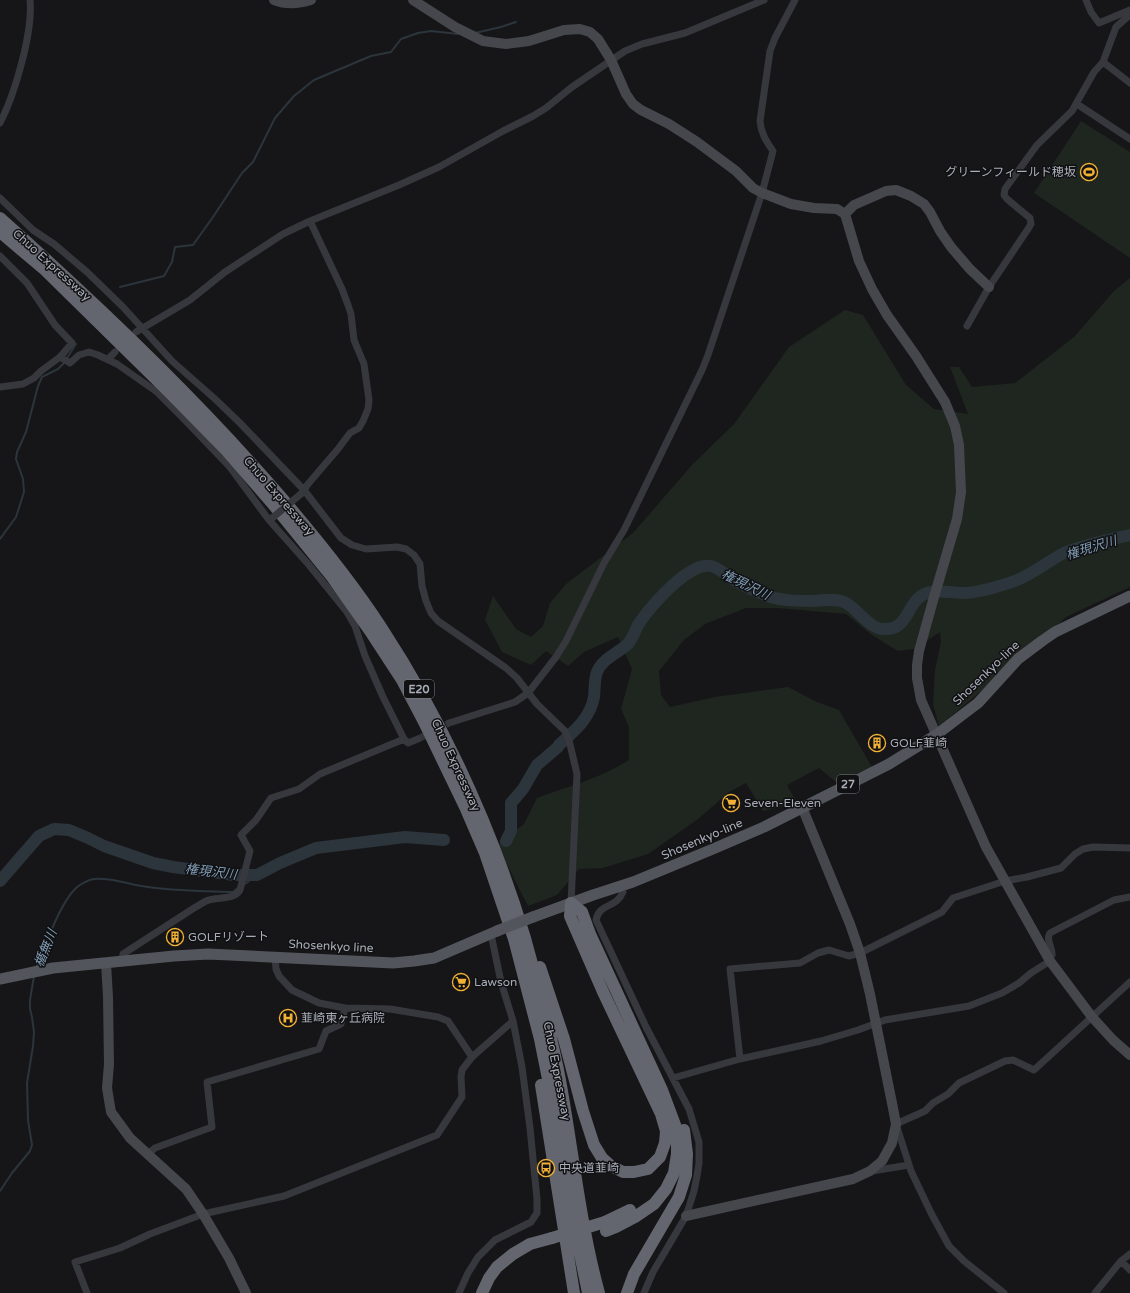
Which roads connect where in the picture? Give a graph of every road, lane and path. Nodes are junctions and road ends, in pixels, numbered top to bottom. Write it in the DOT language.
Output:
graph roads {
  1 [pos="30,0"];
  2 [pos="274,0"];
  3 [pos="311,0"];
  4 [pos="413,0"];
  5 [pos="764,0"];
  6 [pos="795,0"];
  7 [pos="1086,0"];
  8 [pos="1130,10"];
  9 [pos="1130,15"];
  10 [pos="611,60"];
  11 [pos="1103,62"];
  12 [pos="1130,83"];
  13 [pos="1077,104"];
  14 [pos="0,123"];
  15 [pos="1130,139"];
  16 [pos="762,193"];
  17 [pos="0,198"];
  18 [pos="845,214"];
  19 [pos="0,218"];
  20 [pos="310,221"];
  21 [pos="0,232"];
  22 [pos="0,256"];
  23 [pos="990,287"];
  24 [pos="968,326"];
  25 [pos="139,331"];
  26 [pos="116,352"];
  27 [pos="60,357"];
  28 [pos="108,359"];
  29 [pos="0,387"];
  30 [pos="303,492"];
  31 [pos="270,520"];
  32 [pos="1130,596"];
  33 [pos="528,693"];
  34 [pos="449,723"];
  35 [pos="936,735"];
  36 [pos="404,739"];
  37 [pos="418,740"];
  38 [pos="802,807"];
  39 [pos="1130,848"];
  40 [pos="1005,880"];
  41 [pos="620,886"];
  42 [pos="1130,897"];
  43 [pos="512,898"];
  44 [pos="571,903"];
  45 [pos="534,917"];
  46 [pos="494,933"];
  47 [pos="860,952"];
  48 [pos="275,957"];
  49 [pos="1049,959"];
  50 [pos="122,960"];
  51 [pos="106,963"];
  52 [pos="521,965"];
  53 [pos="0,979"];
  54 [pos="1130,982"];
  55 [pos="610,991"];
  56 [pos="345,1008"];
  57 [pos="1092,1017"];
  58 [pos="513,1021"];
  59 [pos="876,1023"];
  60 [pos="1130,1055"];
  61 [pos="472,1057"];
  62 [pos="740,1059"];
  63 [pos="673,1078"];
  64 [pos="896,1124"];
  65 [pos="148,1154"];
  66 [pos="909,1165"];
  67 [pos="870,1171"];
  68 [pos="203,1214"];
  69 [pos="686,1216"];
  70 [pos="553,1241"];
  71 [pos="1130,1254"];
  72 [pos="1121,1261"];
  73 [pos="1130,1270"];
  74 [pos="87,1293"];
  75 [pos="246,1293"];
  76 [pos="459,1293"];
  77 [pos="482,1293"];
  78 [pos="489,1293"];
  79 [pos="574,1293"];
  80 [pos="588,1293"];
  81 [pos="599,1293"];
  82 [pos="627,1293"];
  83 [pos="644,1293"];
  84 [pos="1004,1293"];
  85 [pos="1095,1293"];
  1 -- 14 [label="street"];
  2 -- 3 [label="street"];
  4 -- 10 [label="street"];
  5 -- 10 [label="street"];
  6 -- 16 [label="street"];
  7 -- 8 [label="street"];
  9 -- 11 [label="street"];
  10 -- 16 [label="street"];
  10 -- 20 [label="street"];
  11 -- 12 [label="street"];
  11 -- 13 [label="street"];
  13 -- 15 [label="street"];
  13 -- 23 [label="street"];
  16 -- 18 [label="street"];
  16 -- 33 [label="street"];
  17 -- 25 [label="street"];
  18 -- 23 [label="street"];
  18 -- 35 [label="street"];
  19 -- 43 [label="highway, Chuo Expressway / E20"];
  20 -- 25 [label="street"];
  20 -- 30 [label="street"];
  21 -- 52 [label="highway, Chuo Expressway / E20"];
  22 -- 27 [label="street"];
  23 -- 24 [label="street"];
  25 -- 30 [label="street"];
  26 -- 28 [label="street"];
  27 -- 28 [label="street"];
  27 -- 29 [label="street"];
  28 -- 31 [label="street"];
  30 -- 31 [label="street, bridge"];
  30 -- 33 [label="street"];
  31 -- 36 [label="street"];
  32 -- 35 [label="main road, Shosenkyo-line / 27"];
  33 -- 34 [label="street"];
  33 -- 44 [label="street"];
  35 -- 38 [label="main road, Shosenkyo-line / 27"];
  35 -- 40 [label="street"];
  36 -- 37 [label="street"];
  36 -- 50 [label="street"];
  38 -- 41 [label="main road, Shosenkyo-line / 27"];
  38 -- 47 [label="street"];
  39 -- 40 [label="street"];
  40 -- 47 [label="street"];
  40 -- 49 [label="street"];
  41 -- 44 [label="main road, Shosenkyo-line / 27"];
  41 -- 63 [label="street"];
  42 -- 49 [label="street"];
  43 -- 55 [label="highway"];
  43 -- 81 [label="highway, Chuo Expressway / E20"];
  44 -- 45 [label="main road, Shosenkyo-line / 27"];
  44 -- 55 [label="highway"];
  45 -- 46 [label="main road, Shosenkyo line / 27, bridge"];
  46 -- 48 [label="main road, Shosenkyo line / 27"];
  46 -- 58 [label="street"];
  47 -- 59 [label="street"];
  47 -- 62 [label="street"];
  48 -- 50 [label="main road, Shosenkyo line / 27"];
  48 -- 56 [label="street"];
  49 -- 57 [label="street"];
  49 -- 59 [label="street"];
  50 -- 51 [label="main road, Shosenkyo line / 27"];
  51 -- 53 [label="main road, Shosenkyo line / 27"];
  51 -- 65 [label="street"];
  52 -- 79 [label="highway"];
  52 -- 80 [label="highway, Chuo Expressway / E20"];
  54 -- 57 [label="street"];
  55 -- 70 [label="highway, bridge"];
  55 -- 82 [label="highway"];
  56 -- 61 [label="street"];
  56 -- 65 [label="street"];
  57 -- 60 [label="street"];
  57 -- 64 [label="street"];
  58 -- 61 [label="street"];
  58 -- 76 [label="street"];
  59 -- 62 [label="street"];
  59 -- 64 [label="street"];
  61 -- 68 [label="street"];
  62 -- 63 [label="street"];
  63 -- 69 [label="street"];
  64 -- 66 [label="street"];
  64 -- 67 [label="street"];
  65 -- 68 [label="street"];
  66 -- 67 [label="street"];
  66 -- 84 [label="street"];
  67 -- 69 [label="street"];
  68 -- 74 [label="street"];
  68 -- 75 [label="street"];
  69 -- 83 [label="street"];
  70 -- 77 [label="highway"];
  70 -- 78 [label="highway"];
  71 -- 72 [label="street"];
  72 -- 73 [label="street"];
  72 -- 85 [label="street"];
}
